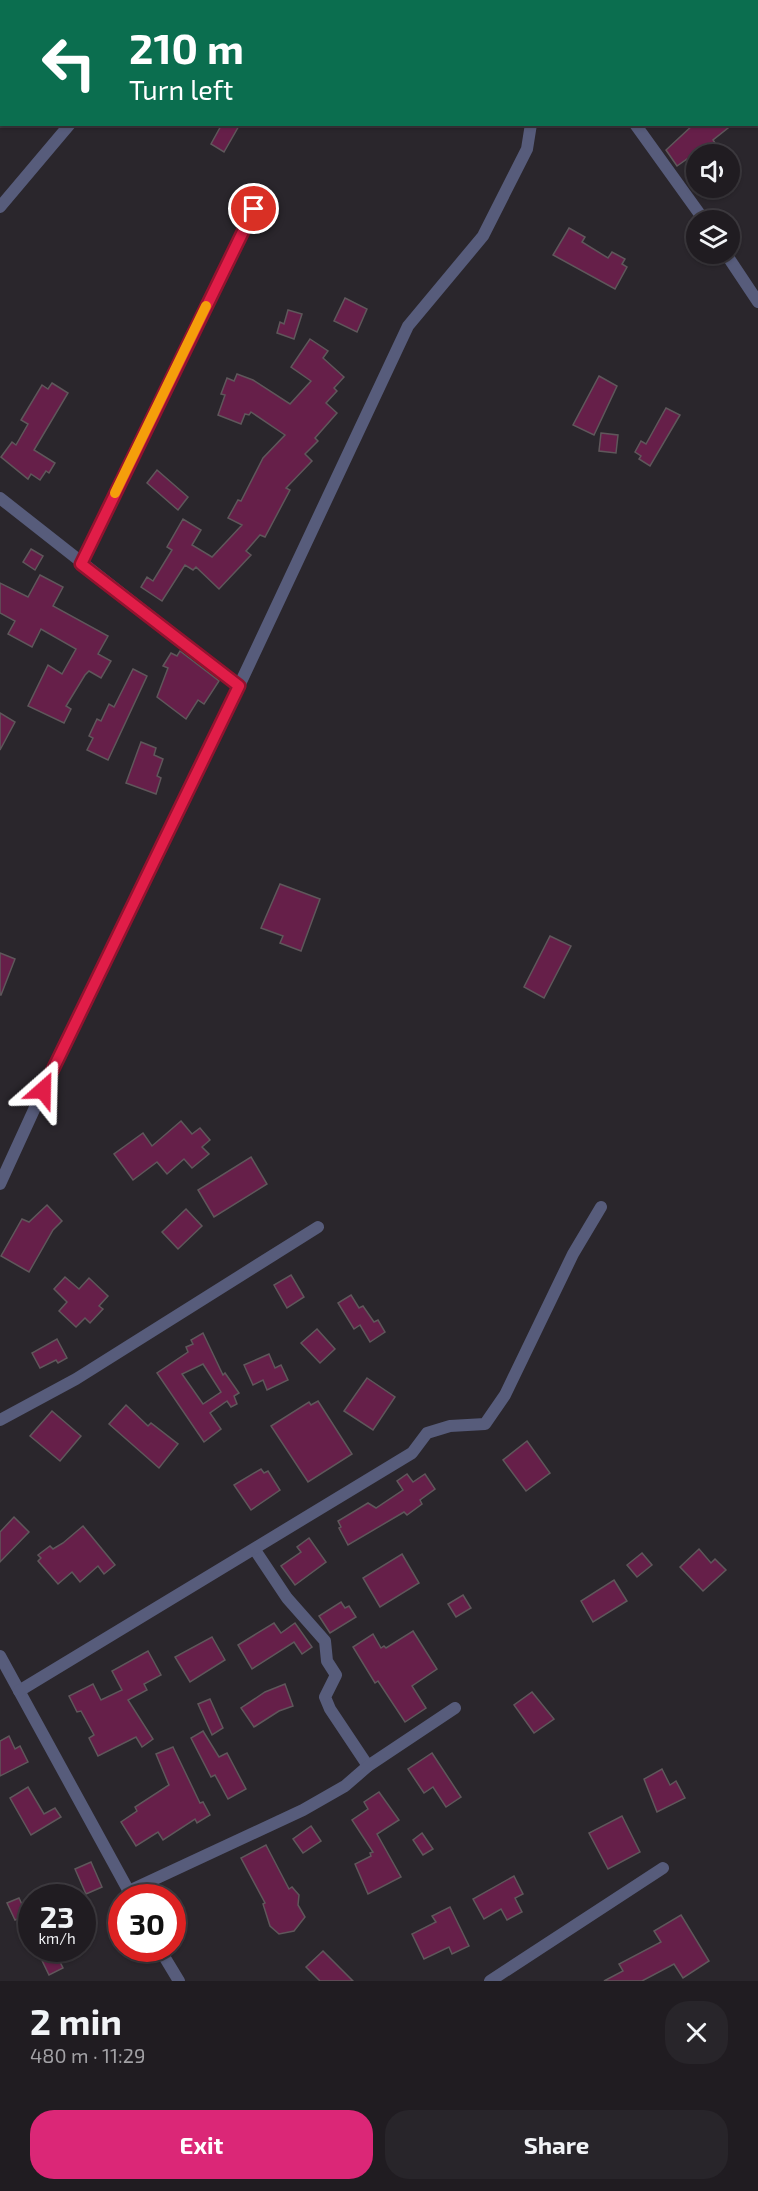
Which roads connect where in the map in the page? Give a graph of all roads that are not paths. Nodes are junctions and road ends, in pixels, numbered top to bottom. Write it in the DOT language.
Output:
graph roads {
  1 [pos="68,126"];
  2 [pos="531,126"];
  3 [pos="636,126"];
  4 [pos="0,207"];
  5 [pos="254,209"];
  6 [pos="697,210"];
  7 [pos="733,264"];
  8 [pos="758,302"];
  9 [pos="0,498"];
  10 [pos="81,564"];
  11 [pos="239,686"];
  12 [pos="0,1184"];
  13 [pos="601,1207"];
  14 [pos="318,1227"];
  15 [pos="0,1420"];
  16 [pos="255,1550"];
  17 [pos="0,1656"];
  18 [pos="19,1691"];
  19 [pos="455,1708"];
  20 [pos="368,1766"];
  21 [pos="663,1869"];
  22 [pos="125,1884"];
  23 [pos="151,1884"];
  24 [pos="167,1962"];
  25 [pos="179,1981"];
  26 [pos="490,1981"];
  1 -- 4 [label="street"];
  2 -- 11 [label="street"];
  3 -- 6 [label="street"];
  5 -- 10 [label="street"];
  7 -- 8 [label="street"];
  9 -- 10 [label="street"];
  10 -- 11 [label="street"];
  11 -- 12 [label="street"];
  13 -- 16 [label="street"];
  14 -- 15 [label="street"];
  16 -- 18 [label="street"];
  16 -- 20 [label="street"];
  17 -- 18 [label="street"];
  18 -- 22 [label="street"];
  19 -- 20 [label="street"];
  20 -- 23 [label="street"];
  21 -- 26 [label="street"];
  24 -- 25 [label="street"];
}
